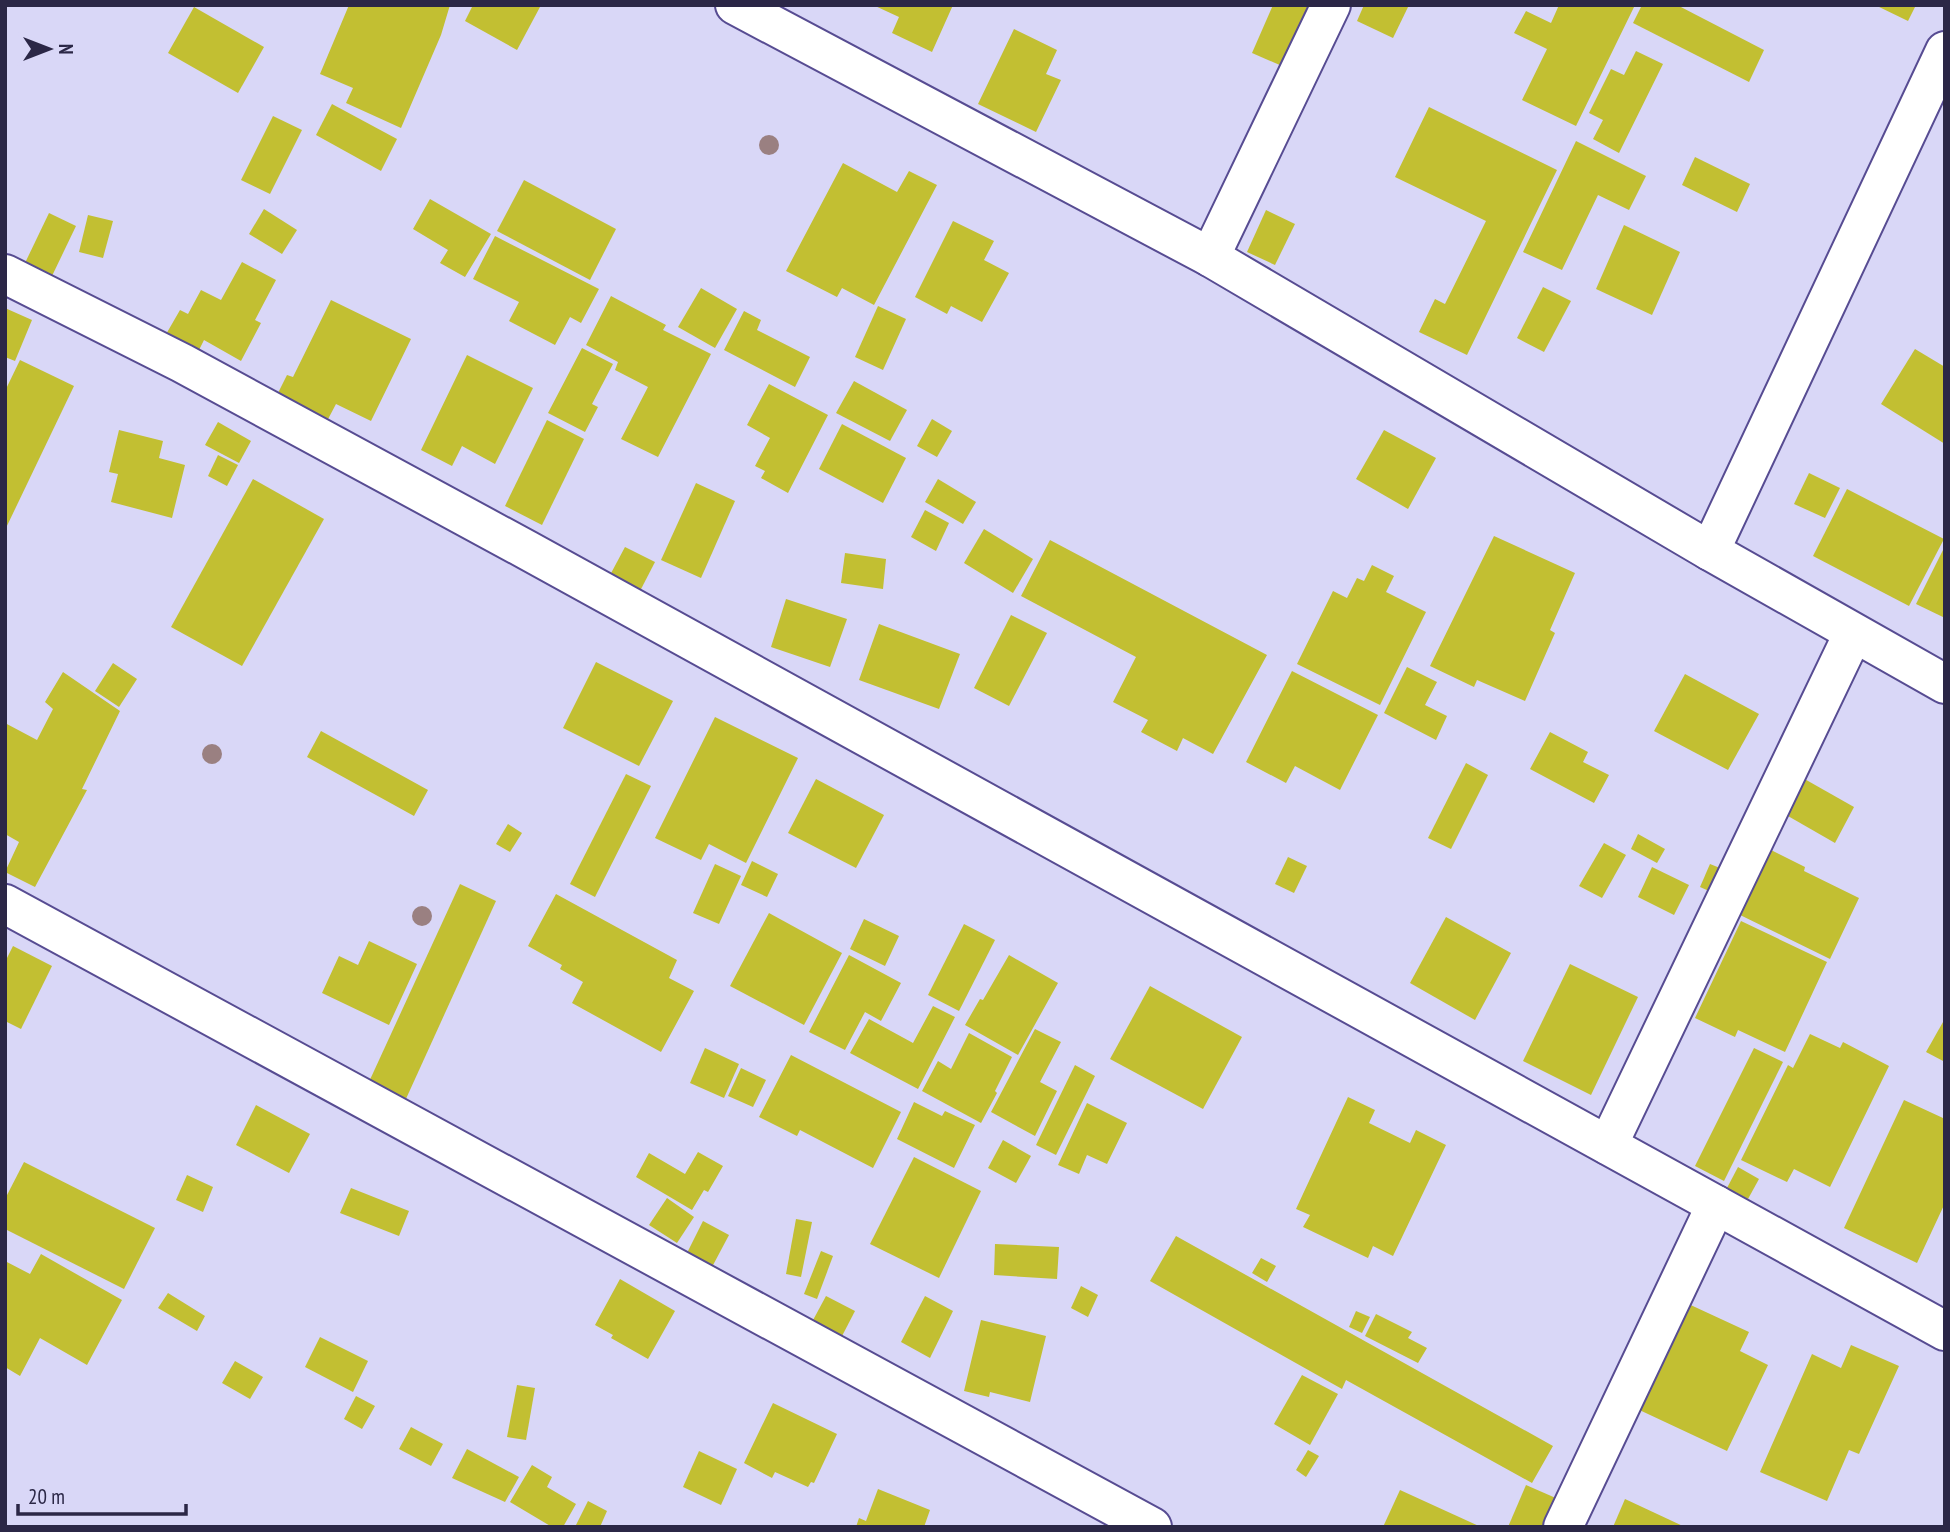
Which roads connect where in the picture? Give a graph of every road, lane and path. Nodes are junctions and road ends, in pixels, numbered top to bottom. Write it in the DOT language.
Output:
graph roads {
  1 [pos="735,5"];
  2 [pos="1331,5"];
  3 [pos="1945,51"];
  4 [pos="1210,257"];
  5 [pos="5,274"];
  6 [pos="1710,551"];
  7 [pos="1853,634"];
  8 [pos="1945,684"];
  9 [pos="5,904"];
  10 [pos="1608,1144"];
  11 [pos="1716,1205"];
  12 [pos="1945,1331"];
  13 [pos="1152,1527"];
  14 [pos="1563,1527"];
  1 -- 4 [label="street"];
  2 -- 4 [label="street"];
  3 -- 6 [label="street"];
  4 -- 6 [label="street"];
  5 -- 10 [label="street"];
  6 -- 7 [label="street"];
  7 -- 8 [label="street"];
  7 -- 10 [label="street"];
  9 -- 13 [label="street"];
  10 -- 11 [label="street"];
  11 -- 12 [label="street"];
  11 -- 14 [label="street"];
}
